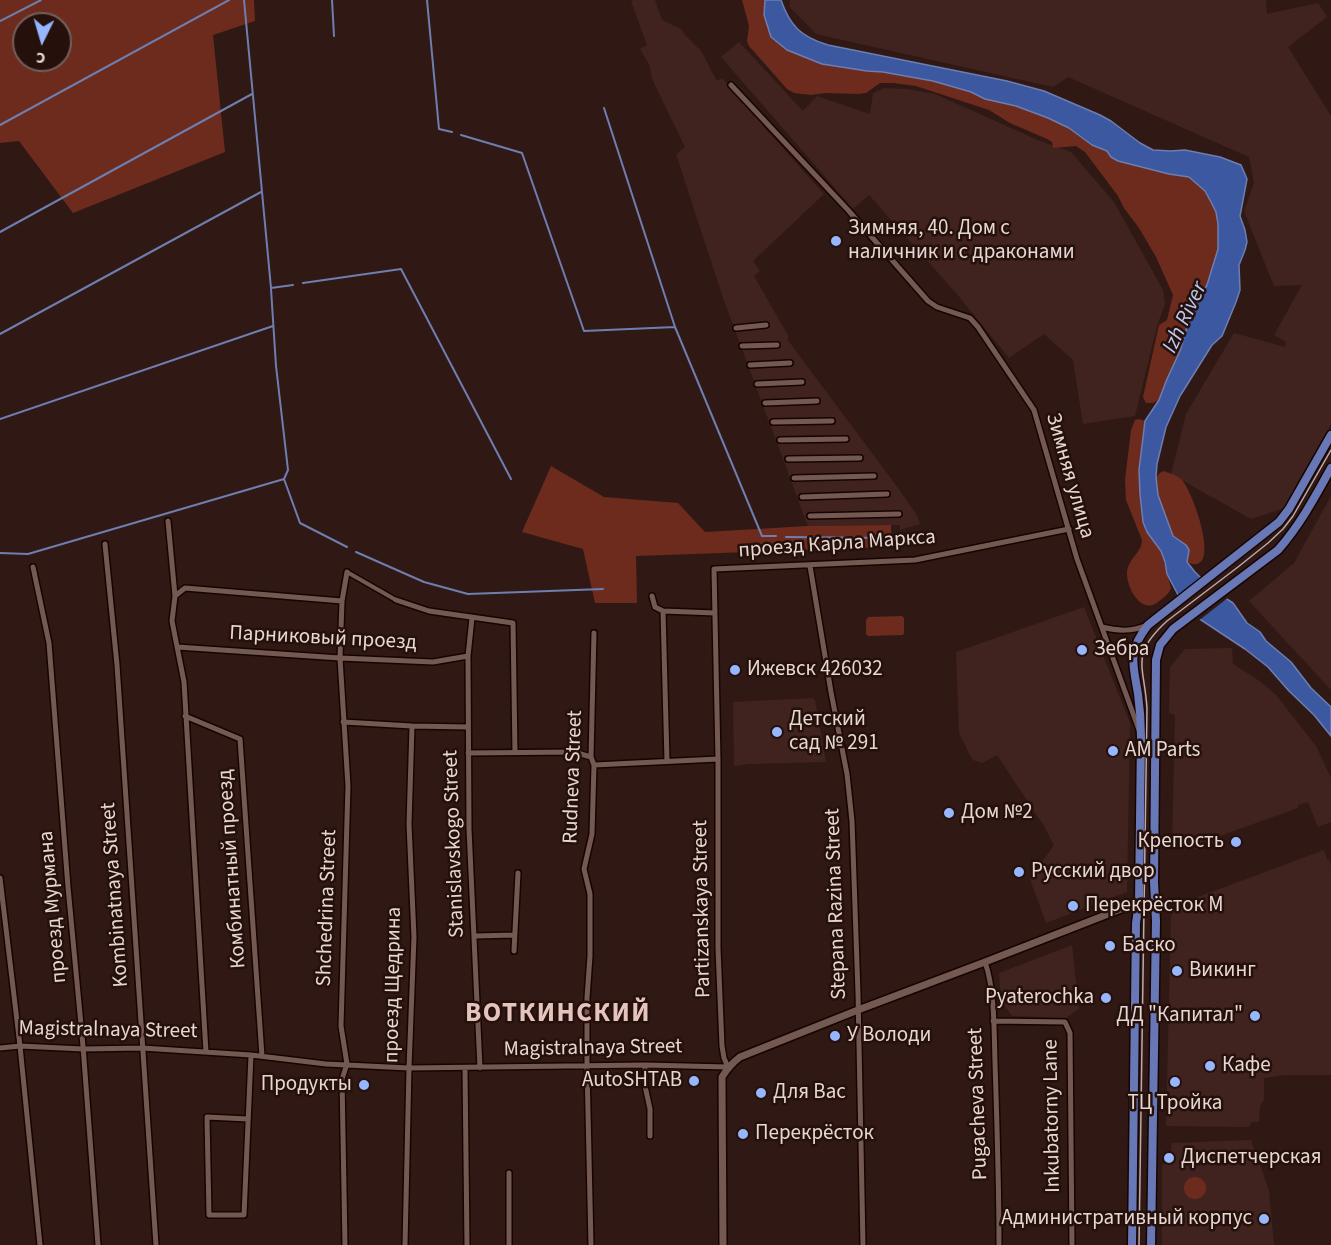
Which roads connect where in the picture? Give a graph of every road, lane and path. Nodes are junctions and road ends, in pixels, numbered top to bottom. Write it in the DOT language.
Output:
graph roads {
  1 [pos="731,85"];
  2 [pos="765,325"];
  3 [pos="736,328"];
  4 [pos="777,345"];
  5 [pos="742,346"];
  6 [pos="790,363"];
  7 [pos="750,365"];
  8 [pos="802,382"];
  9 [pos="756,384"];
  10 [pos="817,401"];
  11 [pos="765,403"];
  12 [pos="832,421"];
  13 [pos="773,422"];
  14 [pos="1331,435"];
  15 [pos="846,439"];
  16 [pos="780,440"];
  17 [pos="860,458"];
  18 [pos="788,459"];
  19 [pos="1331,468"];
  20 [pos="874,476"];
  21 [pos="794,478"];
  22 [pos="887,494"];
  23 [pos="802,497"];
  24 [pos="899,514"];
  25 [pos="810,516"];
  26 [pos="168,522"];
  27 [pos="1069,529"];
  28 [pos="105,544"];
  29 [pos="810,566"];
  30 [pos="33,567"];
  31 [pos="714,569"];
  32 [pos="347,572"];
  33 [pos="175,596"];
  34 [pos="652,596"];
  35 [pos="396,600"];
  36 [pos="342,601"];
  37 [pos="663,611"];
  38 [pos="715,613"];
  39 [pos="472,618"];
  40 [pos="1148,625"];
  41 [pos="1102,627"];
  42 [pos="594,633"];
  43 [pos="177,647"];
  44 [pos="468,656"];
  45 [pos="340,658"];
  46 [pos="185,716"];
  47 [pos="343,722"];
  48 [pos="412,726"];
  49 [pos="468,727"];
  50 [pos="1141,737"];
  51 [pos="468,753"];
  52 [pos="515,753"];
  53 [pos="591,757"];
  54 [pos="718,759"];
  55 [pos="668,761"];
  56 [pos="594,765"];
  57 [pos="518,873"];
  58 [pos="0,878"];
  59 [pos="1154,897"];
  60 [pos="1139,902"];
  61 [pos="514,935"];
  62 [pos="475,936"];
  63 [pos="514,951"];
  64 [pos="985,962"];
  65 [pos="858,1010"];
  66 [pos="993,1021"];
  67 [pos="20,1046"];
  68 [pos="0,1048"];
  69 [pos="142,1048"];
  70 [pos="83,1049"];
  71 [pos="206,1052"];
  72 [pos="251,1055"];
  73 [pos="262,1056"];
  74 [pos="346,1064"];
  75 [pos="645,1065"];
  76 [pos="587,1067"];
  77 [pos="728,1067"];
  78 [pos="409,1068"];
  79 [pos="465,1068"];
  80 [pos="480,1068"];
  81 [pos="248,1119"];
  82 [pos="650,1136"];
  83 [pos="509,1173"];
  84 [pos="40,1245"];
  85 [pos="98,1245"];
  86 [pos="156,1245"];
  87 [pos="345,1245"];
  88 [pos="405,1245"];
  89 [pos="467,1245"];
  90 [pos="509,1245"];
  91 [pos="591,1245"];
  92 [pos="723,1245"];
  93 [pos="863,1245"];
  94 [pos="999,1245"];
  95 [pos="1072,1245"];
  96 [pos="1132,1245"];
  97 [pos="1151,1245"];
  1 -- 27 [label="street, Зимняя улица"];
  2 -- 3 [label="street"];
  4 -- 5 [label="street"];
  6 -- 7 [label="street"];
  8 -- 9 [label="street"];
  10 -- 11 [label="street"];
  12 -- 13 [label="street"];
  14 -- 40 [label="main road"];
  15 -- 16 [label="street"];
  17 -- 18 [label="street"];
  19 -- 59 [label="main road"];
  20 -- 21 [label="street"];
  22 -- 23 [label="street"];
  24 -- 25 [label="street"];
  26 -- 33 [label="street, Комбинатный проезд"];
  27 -- 29 [label="street, проезд Карла Маркса"];
  27 -- 41 [label="street, Зимняя улица"];
  28 -- 69 [label="street, Kombinatnaya Street"];
  29 -- 31 [label="street, проезд Карла Маркса"];
  29 -- 65 [label="street, Stepana Razina Street"];
  30 -- 70 [label="street, проезд Мурмана"];
  31 -- 38 [label="street, Partizanskaya Street"];
  32 -- 35 [label="street"];
  32 -- 36 [label="street, Shchedrina Street"];
  33 -- 36 [label="street"];
  33 -- 43 [label="street, Комбинатный проезд"];
  34 -- 37 [label="street"];
  35 -- 39 [label="street"];
  36 -- 45 [label="street, Shchedrina Street"];
  37 -- 38 [label="street"];
  37 -- 55 [label="street"];
  38 -- 54 [label="street, Partizanskaya Street"];
  39 -- 44 [label="street, Stanislavskogo Street"];
  39 -- 52 [label="street"];
  40 -- 41 [label="street"];
  40 -- 50 [label="main road"];
  41 -- 50 [label="street, Зимняя улица"];
  42 -- 53 [label="street, Rudneva Street"];
  43 -- 45 [label="street, Парниковый проезд"];
  43 -- 46 [label="street, Комбинатный проезд"];
  44 -- 45 [label="street, Парниковый проезд"];
  44 -- 49 [label="street, Stanislavskogo Street"];
  45 -- 47 [label="street, Shchedrina Street"];
  46 -- 71 [label="street, Комбинатный проезд"];
  46 -- 73 [label="street, Комбинатный проезд"];
  47 -- 48 [label="street"];
  47 -- 74 [label="street, Shchedrina Street"];
  48 -- 49 [label="street"];
  48 -- 78 [label="street, проезд Щедрина"];
  49 -- 51 [label="street, Stanislavskogo Street"];
  50 -- 60 [label="main road"];
  51 -- 52 [label="street"];
  51 -- 62 [label="street, Stanislavskogo Street"];
  52 -- 53 [label="street"];
  53 -- 56 [label="street, Rudneva Street"];
  54 -- 55 [label="street"];
  54 -- 77 [label="street, Partizanskaya Street"];
  55 -- 56 [label="street"];
  56 -- 76 [label="street, Rudneva Street"];
  57 -- 61 [label="street"];
  58 -- 67 [label="street"];
  59 -- 60 [label="main road"];
  59 -- 97 [label="main road"];
  60 -- 64 [label="street"];
  60 -- 96 [label="main road"];
  61 -- 62 [label="street"];
  61 -- 63 [label="street"];
  62 -- 80 [label="street, Stanislavskogo Street"];
  64 -- 65 [label="street"];
  64 -- 66 [label="street, Pugacheva Street"];
  65 -- 77 [label="street"];
  65 -- 93 [label="street, Stepana Razina Street"];
  66 -- 94 [label="street, Pugacheva Street"];
  66 -- 95 [label="street, Inkubatorny Lane"];
  67 -- 68 [label="street, Magistralnaya Street"];
  67 -- 70 [label="street, Magistralnaya Street"];
  67 -- 84 [label="street"];
  69 -- 70 [label="street, Magistralnaya Street"];
  69 -- 71 [label="street, Magistralnaya Street"];
  69 -- 86 [label="street, Kombinatnaya Street"];
  70 -- 85 [label="street, проезд Мурмана"];
  71 -- 72 [label="street, Magistralnaya Street"];
  72 -- 73 [label="street, Magistralnaya Street"];
  72 -- 81 [label="street"];
  73 -- 74 [label="street, Magistralnaya Street"];
  74 -- 78 [label="street, Magistralnaya Street"];
  74 -- 87 [label="street, Shchedrina Street"];
  75 -- 76 [label="street, Magistralnaya Street"];
  75 -- 77 [label="street, Magistralnaya Street"];
  75 -- 82 [label="street"];
  76 -- 80 [label="street, Magistralnaya Street"];
  76 -- 91 [label="street, Rudneva Street"];
  77 -- 92 [label="street, Partizanskaya Street"];
  78 -- 79 [label="street, Magistralnaya Street"];
  78 -- 88 [label="street, проезд Щедрина"];
  79 -- 80 [label="street, Magistralnaya Street"];
  79 -- 89 [label="street"];
  81 -- 81 [label="street"];
  83 -- 90 [label="street"];
}
